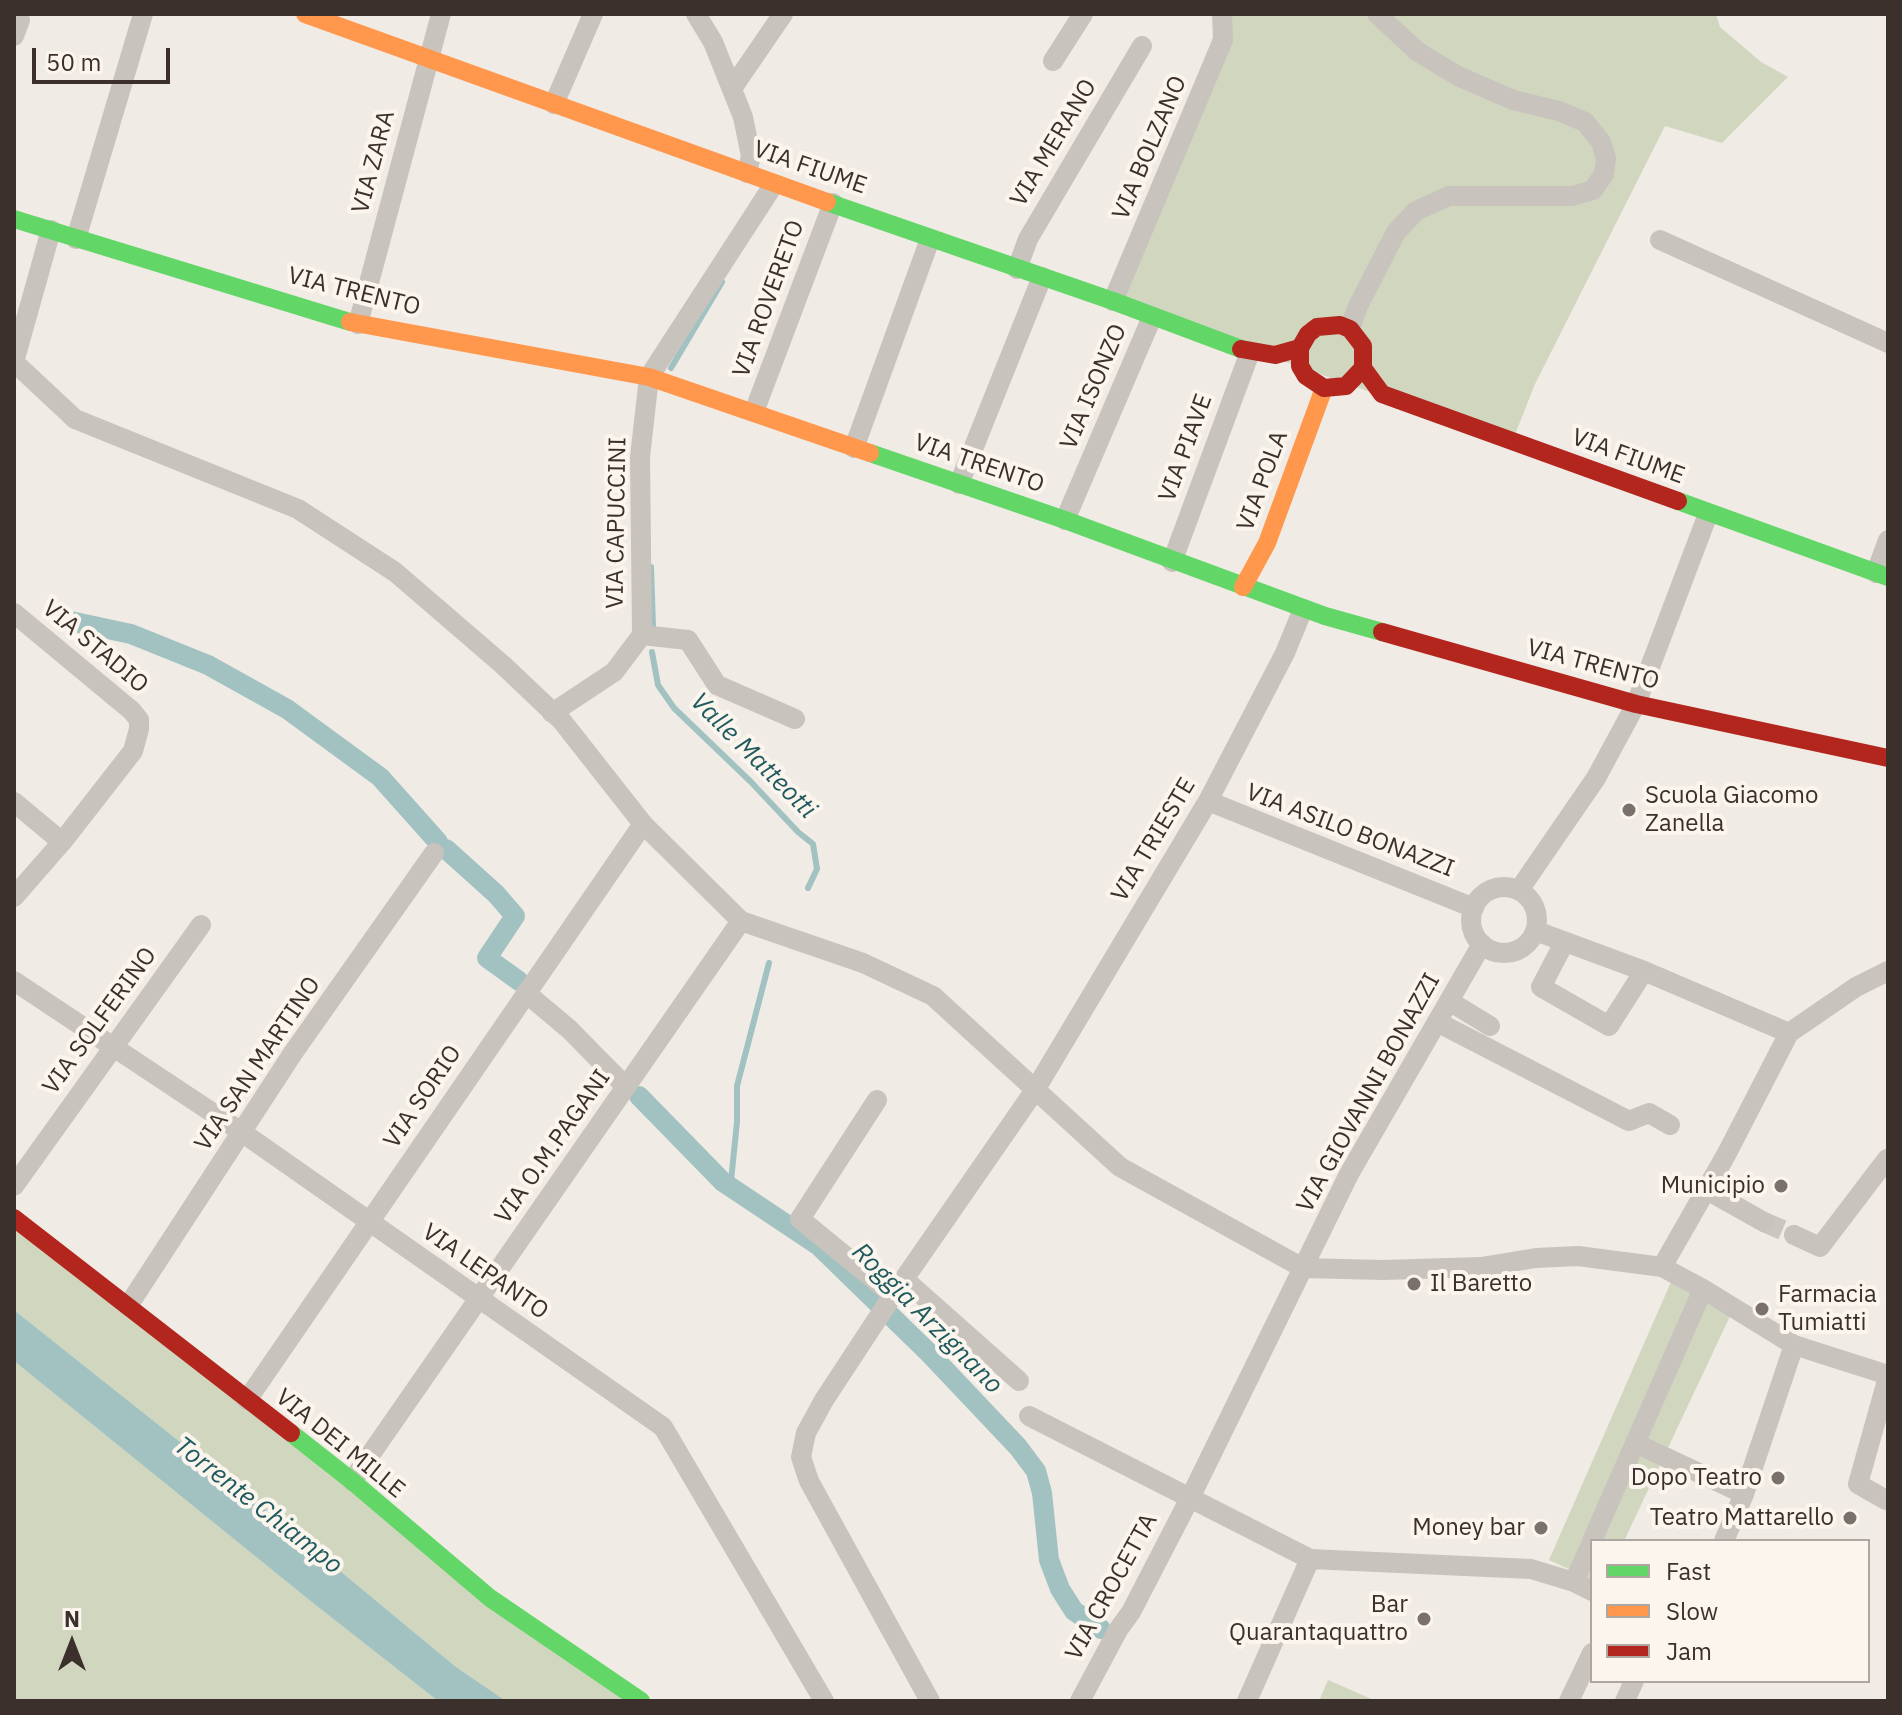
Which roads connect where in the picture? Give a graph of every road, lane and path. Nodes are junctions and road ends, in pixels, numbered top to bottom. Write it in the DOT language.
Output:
graph roads {
  1 [pos="143,14"];
  2 [pos="305,14"];
  3 [pos="441,14"];
  4 [pos="593,14"];
  5 [pos="696,14"];
  6 [pos="783,14"];
  7 [pos="1083,14"];
  8 [pos="1222,14"];
  9 [pos="1377,14"];
  10 [pos="1142,46"];
  11 [pos="429,59"];
  12 [pos="1053,61"];
  13 [pos="733,87"];
  14 [pos="554,104"];
  15 [pos="747,173"];
  16 [pos="774,184"];
  17 [pos="833,203"];
  18 [pos="14,219"];
  19 [pos="51,230"];
  20 [pos="76,239"];
  21 [pos="930,239"];
  22 [pos="1660,240"];
  23 [pos="1017,269"];
  24 [pos="1042,277"];
  25 [pos="1113,301"];
  26 [pos="1152,317"];
  27 [pos="358,324"];
  28 [pos="1350,329"];
  29 [pos="1888,343"];
  30 [pos="1300,348"];
  31 [pos="1250,352"];
  32 [pos="14,362"];
  33 [pos="1363,368"];
  34 [pos="649,377"];
  35 [pos="1324,388"];
  36 [pos="754,412"];
  37 [pos="854,448"];
  38 [pos="959,484"];
  39 [pos="1708,514"];
  40 [pos="1065,520"];
  41 [pos="1888,540"];
  42 [pos="1172,562"];
  43 [pos="1882,575"];
  44 [pos="1243,587"];
  45 [pos="1303,609"];
  46 [pos="14,613"];
  47 [pos="642,635"];
  48 [pos="1636,704"];
  49 [pos="552,713"];
  50 [pos="795,719"];
  51 [pos="1888,758"];
  52 [pos="1208,801"];
  53 [pos="14,802"];
  54 [pos="643,824"];
  55 [pos="62,842"];
  56 [pos="434,853"];
  57 [pos="1519,890"];
  58 [pos="14,897"];
  59 [pos="1474,908"];
  60 [pos="741,921"];
  61 [pos="201,925"];
  62 [pos="1536,931"];
  63 [pos="1564,943"];
  64 [pos="1482,944"];
  65 [pos="1644,971"];
  66 [pos="1888,971"];
  67 [pos="14,981"];
  68 [pos="526,993"];
  69 [pos="1449,1001"];
  70 [pos="1437,1022"];
  71 [pos="1490,1026"];
  72 [pos="1789,1033"];
  73 [pos="114,1046"];
  74 [pos="626,1087"];
  75 [pos="1035,1090"];
  76 [pos="877,1100"];
  77 [pos="1670,1125"];
  78 [pos="243,1133"];
  79 [pos="1887,1159"];
  80 [pos="14,1186"];
  81 [pos="1705,1189"];
  82 [pos="14,1218"];
  83 [pos="1764,1222"];
  84 [pos="369,1223"];
  85 [pos="1794,1235"];
  86 [pos="1662,1267"];
  87 [pos="1303,1268"];
  88 [pos="899,1287"];
  89 [pos="1703,1289"];
  90 [pos="478,1299"];
  91 [pos="128,1306"];
  92 [pos="1794,1345"];
  93 [pos="1888,1376"];
  94 [pos="1019,1381"];
  95 [pos="247,1400"];
  96 [pos="1029,1416"];
  97 [pos="1635,1443"];
  98 [pos="352,1481"];
  99 [pos="1744,1494"];
  100 [pos="1190,1498"];
  101 [pos="1886,1500"];
  102 [pos="1593,1539"];
  103 [pos="1725,1539"];
  104 [pos="1590,1552"];
  105 [pos="1310,1559"];
  106 [pos="1583,1586"];
  107 [pos="1590,1657"];
  108 [pos="1248,1698"];
  109 [pos="641,1701"];
  110 [pos="824,1701"];
  111 [pos="930,1701"];
  112 [pos="1080,1701"];
  113 [pos="1569,1701"];
  1 -- 20 [label="street"];
  2 -- 11 [label="street, VIA FIUME"];
  3 -- 11 [label="street, VIA ZARA"];
  4 -- 14 [label="street"];
  5 -- 13 [label="street"];
  6 -- 13 [label="street"];
  7 -- 12 [label="street"];
  8 -- 25 [label="street, VIA BOLZANO"];
  9 -- 28 [label="street"];
  10 -- 23 [label="street, VIA MERANO"];
  11 -- 14 [label="street, VIA FIUME"];
  11 -- 27 [label="street, VIA ZARA"];
  13 -- 15 [label="street"];
  14 -- 15 [label="street, VIA FIUME"];
  15 -- 16 [label="street, VIA FIUME"];
  16 -- 17 [label="street, VIA FIUME"];
  16 -- 34 [label="street, VIA CAPUCCINI"];
  17 -- 21 [label="street, VIA FIUME"];
  17 -- 36 [label="street, VIA ROVERETO"];
  18 -- 19 [label="street, VIA TRENTO"];
  19 -- 20 [label="street, VIA TRENTO"];
  19 -- 32 [label="street"];
  20 -- 27 [label="street, VIA TRENTO"];
  21 -- 23 [label="street, VIA FIUME"];
  21 -- 37 [label="street"];
  22 -- 29 [label="street"];
  23 -- 24 [label="street, VIA FIUME"];
  24 -- 25 [label="street, VIA FIUME"];
  24 -- 38 [label="street"];
  25 -- 26 [label="street, VIA FIUME"];
  26 -- 31 [label="street, VIA FIUME"];
  26 -- 40 [label="street, VIA ISONZO"];
  27 -- 34 [label="street, VIA TRENTO"];
  28 -- 30 [label="street, VIA FIUME"];
  28 -- 33 [label="street, VIA FIUME"];
  30 -- 31 [label="street, VIA FIUME"];
  30 -- 35 [label="street"];
  31 -- 42 [label="street, VIA PIAVE"];
  32 -- 49 [label="street"];
  33 -- 35 [label="street"];
  33 -- 39 [label="street, VIA FIUME"];
  34 -- 36 [label="street, VIA TRENTO"];
  34 -- 47 [label="street, VIA CAPUCCINI"];
  35 -- 44 [label="street, VIA POLA"];
  36 -- 37 [label="street, VIA TRENTO"];
  37 -- 38 [label="street, VIA TRENTO"];
  38 -- 40 [label="street, VIA TRENTO"];
  39 -- 43 [label="street, VIA FIUME"];
  39 -- 48 [label="street"];
  40 -- 42 [label="street, VIA TRENTO"];
  41 -- 43 [label="street"];
  42 -- 44 [label="street, VIA TRENTO"];
  44 -- 45 [label="street, VIA TRENTO"];
  45 -- 48 [label="street, VIA TRENTO"];
  45 -- 52 [label="street, VIA TRIESTE"];
  46 -- 55 [label="street, VIA STADIO"];
  47 -- 49 [label="street, VIA CAPUCCINI"];
  47 -- 50 [label="street"];
  48 -- 51 [label="street, VIA TRENTO"];
  48 -- 57 [label="street"];
  49 -- 54 [label="street"];
  52 -- 59 [label="street, VIA ASILO BONAZZI"];
  52 -- 75 [label="street, VIA TRIESTE"];
  53 -- 55 [label="street"];
  54 -- 60 [label="street"];
  54 -- 68 [label="street, VIA SORIO"];
  55 -- 58 [label="street, VIA STADIO"];
  56 -- 78 [label="street, VIA SAN MARTINO"];
  57 -- 59 [label="street"];
  57 -- 62 [label="street"];
  59 -- 64 [label="street"];
  60 -- 74 [label="street, VIA O.M.PAGANI"];
  60 -- 75 [label="street"];
  61 -- 73 [label="street, VIA SOLFERINO"];
  62 -- 63 [label="street"];
  62 -- 64 [label="street"];
  63 -- 65 [label="street"];
  63 -- 65 [label="street"];
  64 -- 69 [label="street, VIA GIOVANNI BONAZZI"];
  65 -- 72 [label="street"];
  66 -- 72 [label="street"];
  67 -- 73 [label="street, VIA LEPANTO"];
  68 -- 74 [label="street"];
  68 -- 84 [label="street, VIA SORIO"];
  69 -- 70 [label="street, VIA GIOVANNI BONAZZI"];
  69 -- 71 [label="street"];
  70 -- 77 [label="street"];
  70 -- 87 [label="street, VIA GIOVANNI BONAZZI"];
  72 -- 81 [label="street"];
  73 -- 78 [label="street, VIA LEPANTO"];
  73 -- 80 [label="street, VIA SOLFERINO"];
  74 -- 90 [label="street, VIA O.M.PAGANI"];
  75 -- 87 [label="street"];
  75 -- 88 [label="street, VIA TRIESTE"];
  76 -- 88 [label="street"];
  78 -- 84 [label="street, VIA LEPANTO"];
  78 -- 91 [label="street, VIA SAN MARTINO"];
  79 -- 85 [label="street"];
  81 -- 83 [label="street"];
  81 -- 86 [label="street"];
  82 -- 91 [label="street, VIA DEI MILLE"];
  84 -- 90 [label="street, VIA LEPANTO"];
  84 -- 95 [label="street, VIA SORIO"];
  86 -- 87 [label="street"];
  86 -- 89 [label="street"];
  87 -- 100 [label="street, VIA GIOVANNI BONAZZI"];
  88 -- 94 [label="street"];
  88 -- 111 [label="street, VIA TRIESTE"];
  89 -- 92 [label="street"];
  89 -- 97 [label="street"];
  90 -- 98 [label="street, VIA O.M.PAGANI"];
  90 -- 110 [label="street, VIA LEPANTO"];
  91 -- 95 [label="street, VIA DEI MILLE"];
  92 -- 93 [label="street"];
  92 -- 99 [label="street"];
  93 -- 101 [label="street"];
  95 -- 98 [label="street, VIA DEI MILLE"];
  96 -- 100 [label="street"];
  97 -- 99 [label="street"];
  97 -- 102 [label="street"];
  98 -- 109 [label="street, VIA DEI MILLE"];
  99 -- 103 [label="street"];
  100 -- 105 [label="street"];
  100 -- 112 [label="street, VIA CROCETTA"];
  104 -- 106 [label="street"];
  105 -- 106 [label="street"];
  105 -- 108 [label="street"];
  107 -- 113 [label="street"];
}
